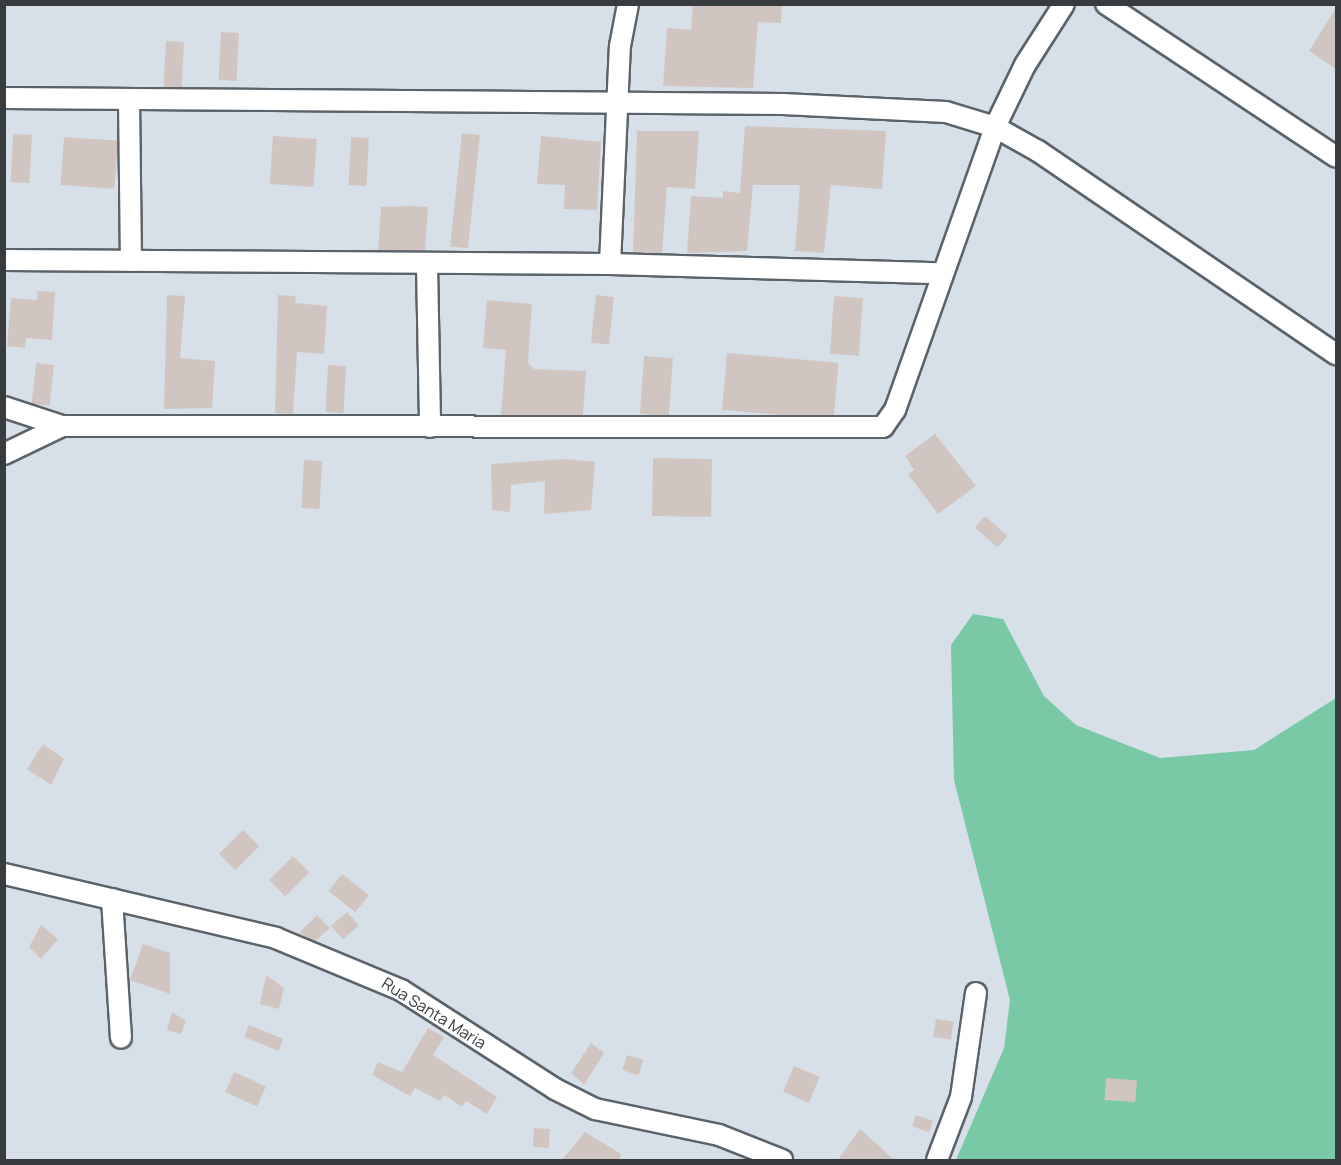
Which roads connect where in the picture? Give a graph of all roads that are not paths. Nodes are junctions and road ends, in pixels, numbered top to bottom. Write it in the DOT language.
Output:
graph roads {
  1 [pos="628,4"];
  2 [pos="1064,4"];
  3 [pos="1106,4"];
  4 [pos="4,98"];
  5 [pos="129,99"];
  6 [pos="616,102"];
  7 [pos="995,127"];
  8 [pos="1336,157"];
  9 [pos="4,260"];
  10 [pos="131,261"];
  11 [pos="610,264"];
  12 [pos="427,265"];
  13 [pos="940,273"];
  14 [pos="1336,354"];
  15 [pos="4,407"];
  16 [pos="62,426"];
  17 [pos="430,426"];
  18 [pos="4,454"];
  19 [pos="4,874"];
  20 [pos="112,899"];
  21 [pos="976,993"];
  22 [pos="121,1038"];
  23 [pos="782,1161"];
  24 [pos="937,1161"];
  1 -- 6 [label="street"];
  2 -- 7 [label="street"];
  3 -- 8 [label="street"];
  4 -- 5 [label="street"];
  5 -- 6 [label="street"];
  5 -- 10 [label="street"];
  6 -- 7 [label="street"];
  6 -- 11 [label="street"];
  7 -- 13 [label="street"];
  7 -- 14 [label="street"];
  9 -- 10 [label="street"];
  10 -- 12 [label="street"];
  11 -- 12 [label="street"];
  11 -- 13 [label="street"];
  12 -- 17 [label="street"];
  13 -- 17 [label="street"];
  15 -- 16 [label="street"];
  16 -- 17 [label="street"];
  16 -- 18 [label="street"];
  19 -- 20 [label="street, Rua Santa Maria"];
  20 -- 22 [label="street"];
  20 -- 23 [label="street, Rua Santa Maria"];
  21 -- 24 [label="street"];
}
